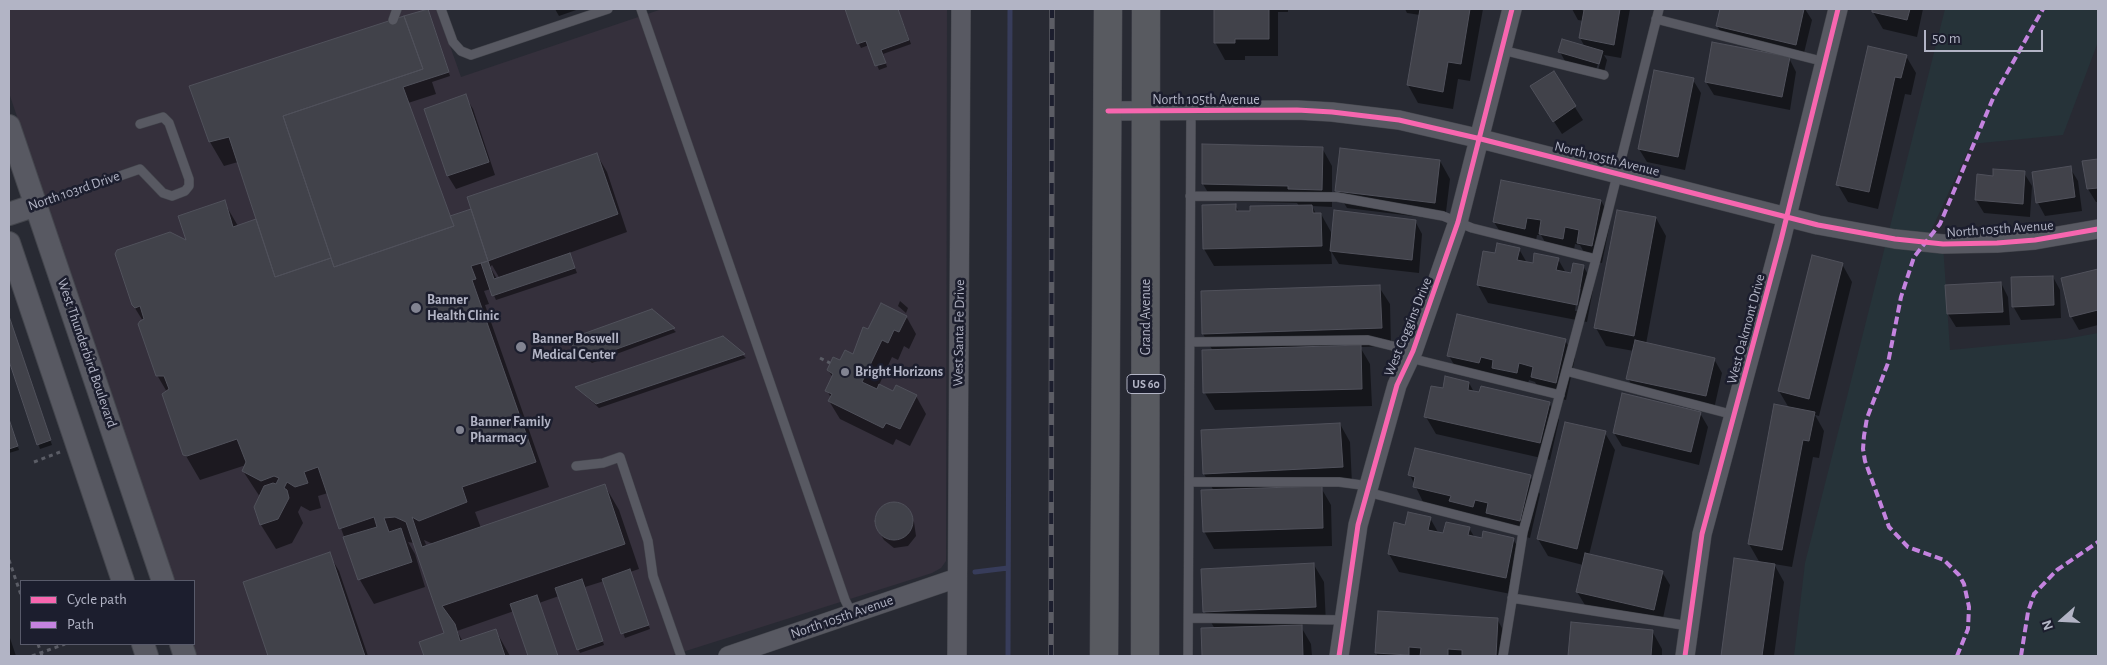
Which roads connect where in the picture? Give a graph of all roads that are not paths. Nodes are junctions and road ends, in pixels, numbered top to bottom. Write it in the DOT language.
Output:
graph roads {
  1 [pos="397,9"];
  2 [pos="441,9"];
  3 [pos="608,9"];
  4 [pos="641,9"];
  5 [pos="960,9"];
  6 [pos="1108,9"];
  7 [pos="1146,9"];
  8 [pos="1512,9"];
  9 [pos="1658,9"];
  10 [pos="1838,9"];
  11 [pos="1656,19"];
  12 [pos="393,20"];
  13 [pos="1502,50"];
  14 [pos="1825,62"];
  15 [pos="1604,76"];
  16 [pos="1108,111"];
  17 [pos="1147,111"];
  18 [pos="1190,111"];
  19 [pos="140,124"];
  20 [pos="9,126"];
  21 [pos="1481,139"];
  22 [pos="1617,174"];
  23 [pos="1190,196"];
  24 [pos="36,205"];
  25 [pos="9,214"];
  26 [pos="1787,217"];
  27 [pos="1458,222"];
  28 [pos="2098,229"];
  29 [pos="9,243"];
  30 [pos="1596,258"];
  31 [pos="1190,342"];
  32 [pos="1412,354"];
  33 [pos="1566,371"];
  34 [pos="1560,395"];
  35 [pos="1734,415"];
  36 [pos="576,466"];
  37 [pos="1189,482"];
  38 [pos="1368,489"];
  39 [pos="1523,532"];
  40 [pos="957,578"];
  41 [pos="123,580"];
  42 [pos="163,580"];
  43 [pos="1512,598"];
  44 [pos="852,614"];
  45 [pos="1189,618"];
  46 [pos="1344,620"];
  47 [pos="1689,626"];
  48 [pos="681,656"];
  49 [pos="728,656"];
  50 [pos="957,656"];
  51 [pos="1104,656"];
  52 [pos="1145,656"];
  53 [pos="1188,656"];
  54 [pos="1339,656"];
  55 [pos="1503,656"];
  56 [pos="1685,656"];
  1 -- 12 [label="lane"];
  2 -- 3 [label="lane"];
  4 -- 44 [label="lane"];
  5 -- 40 [label="street, West Santa Fe Drive"];
  6 -- 16 [label="highway"];
  7 -- 17 [label="highway, Grand Avenue / US 60"];
  8 -- 13 [label="street, West Coggins Drive"];
  9 -- 11 [label="lane"];
  10 -- 14 [label="street, West Oakmont Drive"];
  11 -- 14 [label="lane"];
  11 -- 22 [label="lane"];
  13 -- 15 [label="lane"];
  13 -- 21 [label="street, West Coggins Drive"];
  14 -- 26 [label="street, West Oakmont Drive"];
  16 -- 17 [label="street, North 105th Avenue"];
  16 -- 51 [label="highway"];
  17 -- 18 [label="street, North 105th Avenue"];
  17 -- 52 [label="highway, Grand Avenue / US 60"];
  18 -- 21 [label="street, North 105th Avenue"];
  18 -- 23 [label="lane"];
  19 -- 24 [label="lane, North 103rd Drive"];
  20 -- 24 [label="street, West Thunderbird Boulevard"];
  21 -- 22 [label="street, North 105th Avenue"];
  21 -- 27 [label="street, West Coggins Drive"];
  22 -- 26 [label="street, North 105th Avenue"];
  22 -- 30 [label="lane"];
  23 -- 27 [label="lane"];
  23 -- 31 [label="lane"];
  24 -- 25 [label="street, North 103rd Drive"];
  24 -- 42 [label="street, West Thunderbird Boulevard"];
  26 -- 28 [label="street, North 105th Avenue"];
  26 -- 35 [label="street, West Oakmont Drive"];
  27 -- 30 [label="lane"];
  27 -- 32 [label="street, West Coggins Drive"];
  29 -- 41 [label="street"];
  30 -- 33 [label="lane"];
  31 -- 32 [label="lane"];
  31 -- 37 [label="lane"];
  32 -- 34 [label="lane"];
  32 -- 38 [label="street, West Coggins Drive"];
  33 -- 34 [label="lane"];
  33 -- 35 [label="lane"];
  34 -- 39 [label="lane"];
  35 -- 47 [label="street, West Oakmont Drive"];
  36 -- 48 [label="lane"];
  37 -- 38 [label="lane"];
  37 -- 45 [label="lane"];
  38 -- 39 [label="lane"];
  38 -- 46 [label="street, West Coggins Drive"];
  39 -- 43 [label="lane"];
  40 -- 44 [label="street, North 105th Avenue"];
  40 -- 50 [label="street, West Santa Fe Drive"];
  43 -- 47 [label="lane"];
  43 -- 55 [label="lane"];
  44 -- 49 [label="street, North 105th Avenue"];
  45 -- 46 [label="lane"];
  45 -- 53 [label="lane"];
  46 -- 54 [label="street, West Coggins Drive"];
  47 -- 56 [label="street, West Oakmont Drive"];
}
